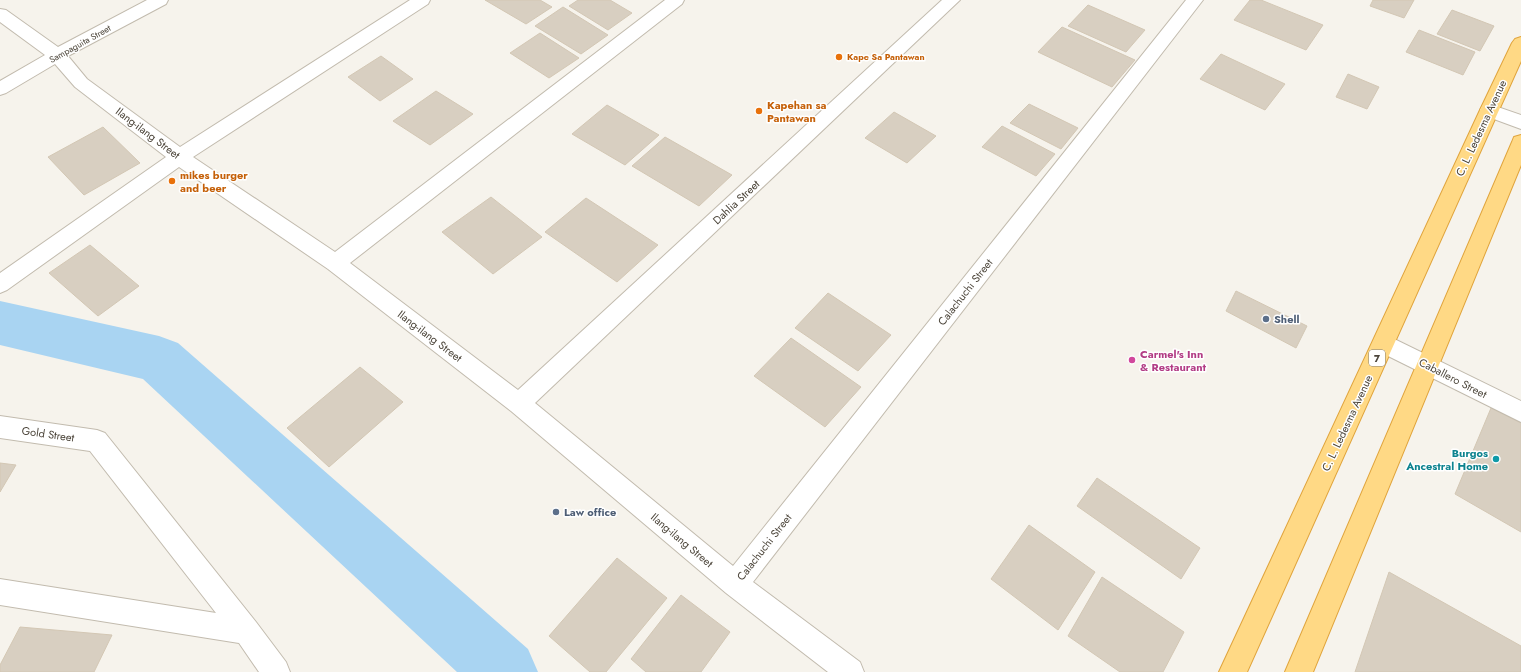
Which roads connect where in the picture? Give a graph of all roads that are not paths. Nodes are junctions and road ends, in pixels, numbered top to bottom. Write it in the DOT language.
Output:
graph roads {
  1 [pos="160,0"];
  2 [pos="422,0"];
  3 [pos="676,0"];
  4 [pos="952,0"];
  5 [pos="1195,0"];
  6 [pos="0,14"];
  7 [pos="1521,43"];
  8 [pos="57,55"];
  9 [pos="0,89"];
  10 [pos="1489,110"];
  11 [pos="1521,122"];
  12 [pos="1521,142"];
  13 [pos="179,157"];
  14 [pos="334,263"];
  15 [pos="0,284"];
  16 [pos="1384,343"];
  17 [pos="1428,365"];
  18 [pos="519,404"];
  19 [pos="1521,412"];
  20 [pos="0,426"];
  21 [pos="735,584"];
  22 [pos="0,592"];
  23 [pos="247,631"];
  24 [pos="276,672"];
  25 [pos="850,672"];
  26 [pos="1233,672"];
  27 [pos="1299,672"];
  1 -- 8 [label="street, Sampaguita Street"];
  2 -- 13 [label="street"];
  3 -- 14 [label="street"];
  4 -- 18 [label="street, Dahlia Street"];
  5 -- 21 [label="street, Calachuchi Street"];
  6 -- 8 [label="street, Ilang-ilang Street"];
  7 -- 10 [label="highway, C. L. Ledesma Avenue / 7"];
  8 -- 9 [label="street, Sampaguita Street"];
  8 -- 13 [label="street, Ilang-ilang Street"];
  10 -- 11 [label="street"];
  10 -- 16 [label="highway, C. L. Ledesma Avenue / 7"];
  12 -- 17 [label="highway"];
  13 -- 14 [label="street, Ilang-ilang Street"];
  13 -- 15 [label="street"];
  14 -- 18 [label="street, Ilang-ilang Street"];
  16 -- 17 [label="street, Caballero Street"];
  16 -- 26 [label="highway, C. L. Ledesma Avenue / 7"];
  17 -- 19 [label="street, Caballero Street"];
  17 -- 27 [label="highway"];
  18 -- 21 [label="street, Ilang-ilang Street"];
  20 -- 23 [label="street, Gold Street"];
  21 -- 25 [label="street, Ilang-ilang Street"];
  22 -- 23 [label="street"];
  23 -- 24 [label="street"];
}
